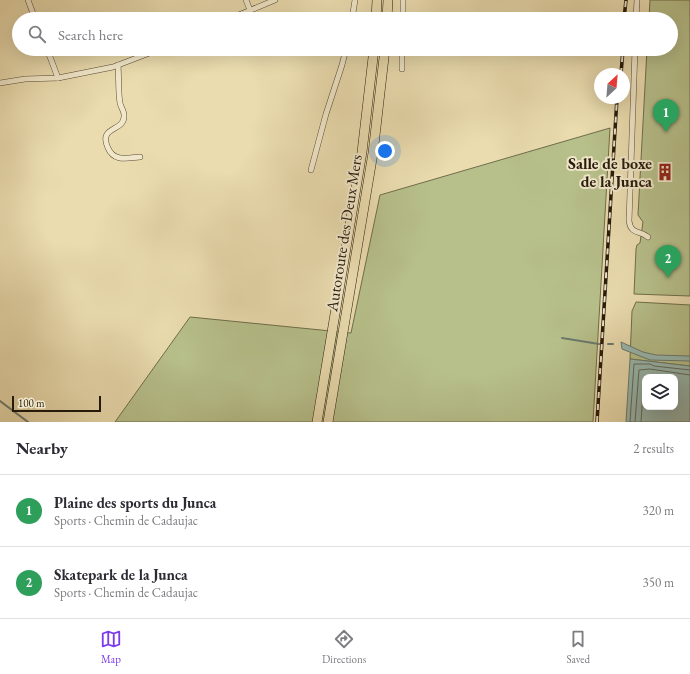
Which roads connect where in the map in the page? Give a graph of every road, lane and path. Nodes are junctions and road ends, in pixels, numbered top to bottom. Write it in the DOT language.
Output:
graph roads {
  1 [pos="28,0"];
  2 [pos="246,0"];
  3 [pos="275,0"];
  4 [pos="355,0"];
  5 [pos="377,0"];
  6 [pos="388,0"];
  7 [pos="403,0"];
  8 [pos="637,0"];
  9 [pos="250,10"];
  10 [pos="32,12"];
  11 [pos="245,12"];
  12 [pos="353,12"];
  13 [pos="376,12"];
  14 [pos="387,12"];
  15 [pos="403,12"];
  16 [pos="636,12"];
  17 [pos="50,56"];
  18 [pos="142,56"];
  19 [pos="344,56"];
  20 [pos="373,56"];
  21 [pos="384,56"];
  22 [pos="402,56"];
  23 [pos="635,56"];
  24 [pos="118,65"];
  25 [pos="402,69"];
  26 [pos="58,78"];
  27 [pos="0,83"];
  28 [pos="140,157"];
  29 [pos="311,170"];
  30 [pos="648,237"];
  31 [pos="317,422"];
  32 [pos="328,422"];
  1 -- 10 [label="street"];
  2 -- 9 [label="street"];
  3 -- 9 [label="street"];
  4 -- 12 [label="street"];
  5 -- 13 [label="highway"];
  6 -- 14 [label="highway"];
  7 -- 15 [label="street"];
  8 -- 16 [label="street"];
  9 -- 11 [label="street"];
  17 -- 26 [label="street"];
  18 -- 24 [label="street"];
  19 -- 29 [label="street"];
  20 -- 31 [label="highway, Autoroute des Deux Mers"];
  21 -- 32 [label="highway, Autoroute des Deux Mers"];
  22 -- 25 [label="street"];
  23 -- 30 [label="street"];
  24 -- 26 [label="street"];
  24 -- 28 [label="street"];
  26 -- 27 [label="street"];
}
